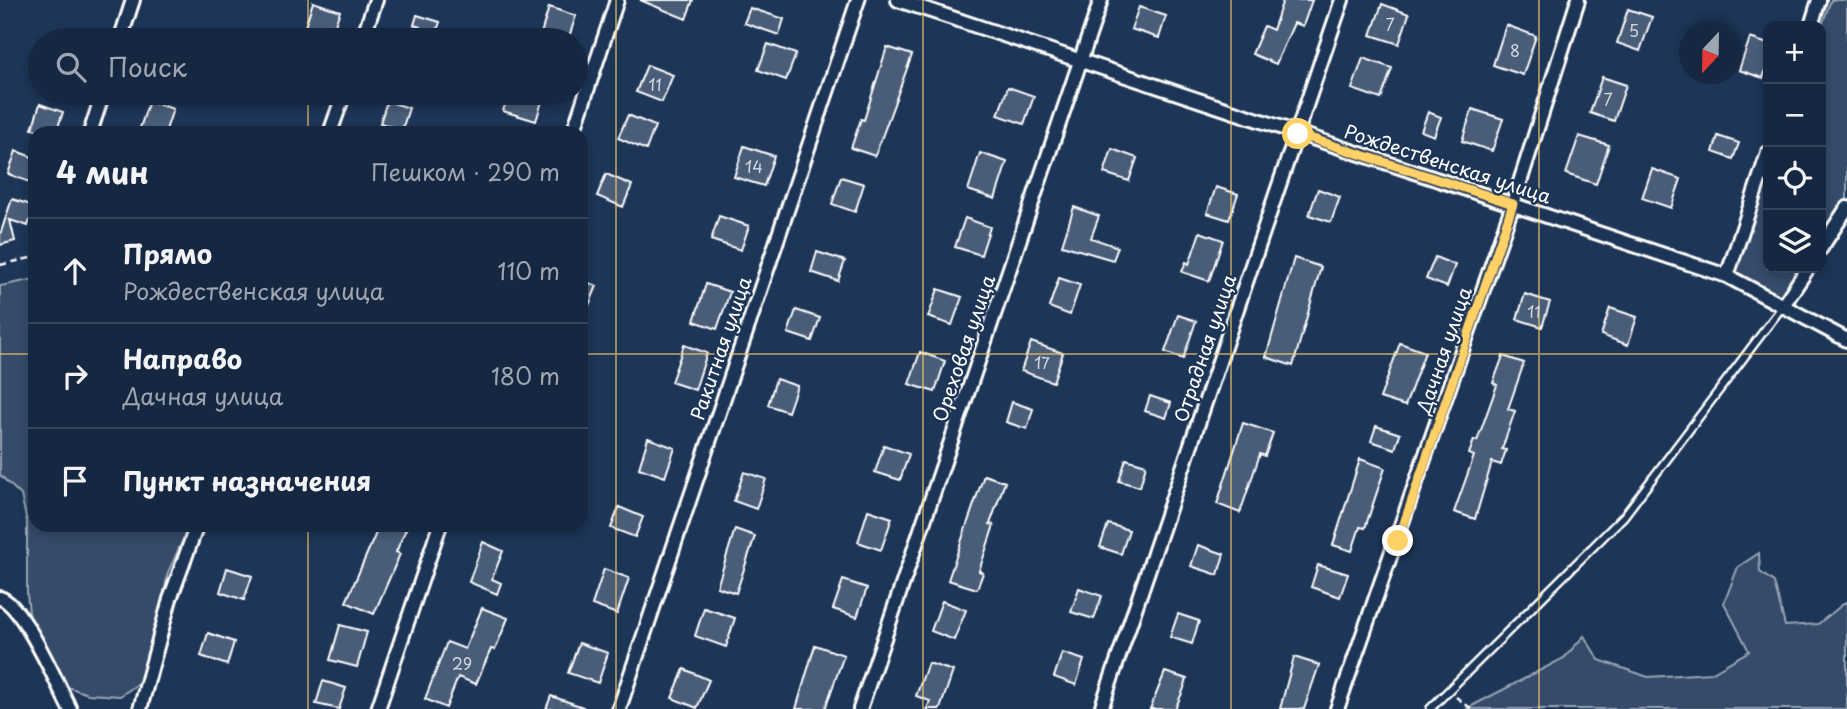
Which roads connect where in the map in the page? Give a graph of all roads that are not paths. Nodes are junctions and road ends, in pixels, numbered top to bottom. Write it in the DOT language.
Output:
graph roads {
  1 [pos="133,0"];
  2 [pos="376,0"];
  3 [pos="618,0"];
  4 [pos="858,0"];
  5 [pos="898,0"];
  6 [pos="1101,0"];
  7 [pos="1342,0"];
  8 [pos="1578,0"];
  9 [pos="1819,0"];
  10 [pos="1813,21"];
  11 [pos="124,28"];
  12 [pos="366,28"];
  13 [pos="1081,62"];
  14 [pos="588,89"];
  15 [pos="99,105"];
  16 [pos="340,105"];
  17 [pos="582,105"];
  18 [pos="92,126"];
  19 [pos="332,126"];
  20 [pos="575,126"];
  21 [pos="1298,134"];
  22 [pos="1763,168"];
  23 [pos="1513,204"];
  24 [pos="1847,208"];
  25 [pos="1826,240"];
  26 [pos="1805,273"];
  27 [pos="1727,276"];
  28 [pos="1782,307"];
  29 [pos="1847,340"];
  30 [pos="194,532"];
  31 [pos="438,532"];
  32 [pos="0,598"];
  33 [pos="69,709"];
  34 [pos="140,709"];
  35 [pos="378,709"];
  36 [pos="619,709"];
  37 [pos="860,709"];
  38 [pos="1101,709"];
  39 [pos="1337,709"];
  40 [pos="1430,709"];
  1 -- 11 [label="street"];
  2 -- 12 [label="street"];
  3 -- 14 [label="street"];
  4 -- 36 [label="street, Ракитная улица"];
  5 -- 13 [label="street, Рождественская улица"];
  6 -- 13 [label="street, Ореховая улица"];
  7 -- 21 [label="street, Отрадная улица"];
  8 -- 23 [label="street, Дачная улица"];
  9 -- 10 [label="street"];
  13 -- 21 [label="street, Рождественская улица"];
  13 -- 37 [label="street, Ореховая улица"];
  15 -- 18 [label="street"];
  16 -- 19 [label="street"];
  17 -- 20 [label="street"];
  21 -- 23 [label="street, Рождественская улица"];
  21 -- 38 [label="street, Отрадная улица"];
  22 -- 27 [label="street"];
  23 -- 27 [label="street, Рождественская улица"];
  23 -- 39 [label="street, Дачная улица"];
  24 -- 25 [label="street"];
  26 -- 28 [label="street"];
  27 -- 28 [label="street, Рождественская улица"];
  28 -- 29 [label="street, Рождественская улица"];
  28 -- 40 [label="lane"];
  30 -- 34 [label="street"];
  31 -- 35 [label="street"];
  32 -- 33 [label="street"];
}
